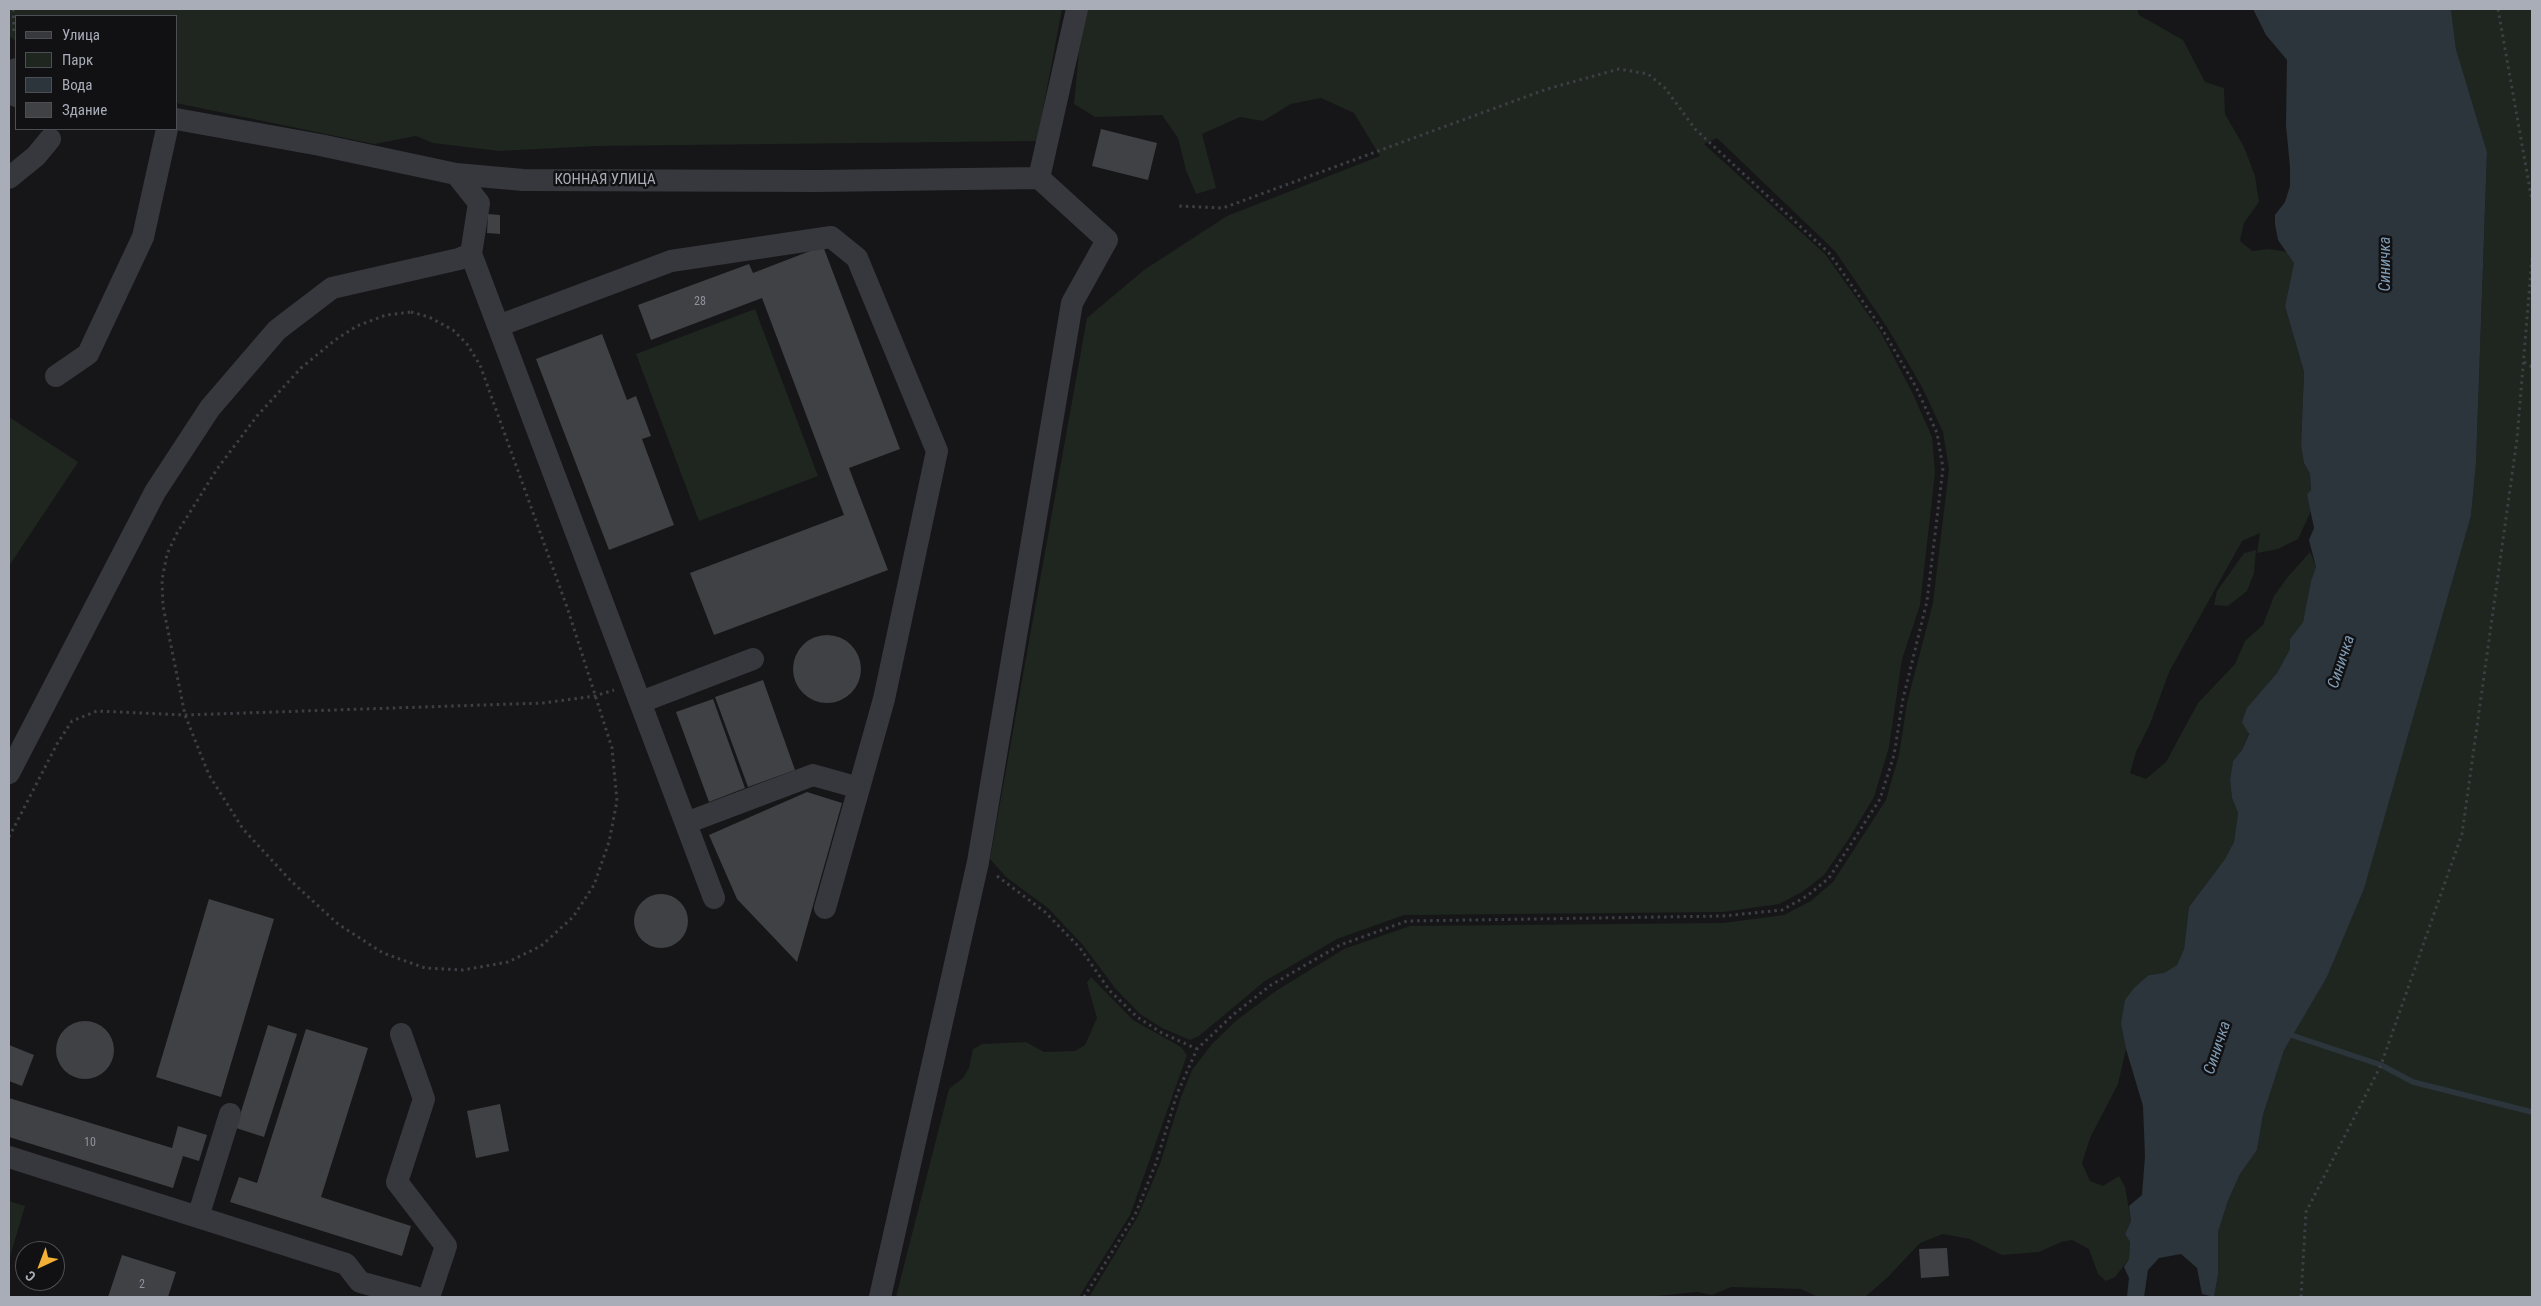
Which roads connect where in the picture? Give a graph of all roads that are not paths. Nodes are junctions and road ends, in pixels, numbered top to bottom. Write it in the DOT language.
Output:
graph roads {
  1 [pos="1077,9"];
  2 [pos="15,80"];
  3 [pos="15,93"];
  4 [pos="178,119"];
  5 [pos="167,130"];
  6 [pos="48,132"];
  7 [pos="456,174"];
  8 [pos="9,178"];
  9 [pos="1039,178"];
  10 [pos="471,254"];
  11 [pos="498,326"];
  12 [pos="56,376"];
  13 [pos="753,660"];
  14 [pos="637,693"];
  15 [pos="9,772"];
  16 [pos="859,788"];
  17 [pos="686,823"];
  18 [pos="714,898"];
  19 [pos="825,908"];
  20 [pos="401,1034"];
  21 [pos="230,1114"];
  22 [pos="9,1157"];
  23 [pos="198,1217"];
  24 [pos="415,1297"];
  25 [pos="429,1297"];
  26 [pos="880,1297"];
  1 -- 9 [label="street"];
  2 -- 3 [label="street"];
  4 -- 7 [label="street, КОННАЯ УЛИЦА"];
  5 -- 12 [label="street"];
  6 -- 8 [label="street"];
  7 -- 9 [label="street, КОННАЯ УЛИЦА"];
  7 -- 10 [label="street"];
  9 -- 26 [label="street"];
  10 -- 11 [label="street"];
  10 -- 15 [label="street"];
  11 -- 14 [label="street"];
  11 -- 16 [label="street"];
  13 -- 14 [label="street"];
  14 -- 17 [label="street"];
  16 -- 17 [label="street"];
  16 -- 19 [label="street"];
  17 -- 18 [label="street"];
  20 -- 25 [label="street"];
  21 -- 23 [label="street"];
  22 -- 23 [label="street"];
  23 -- 24 [label="street"];
}
